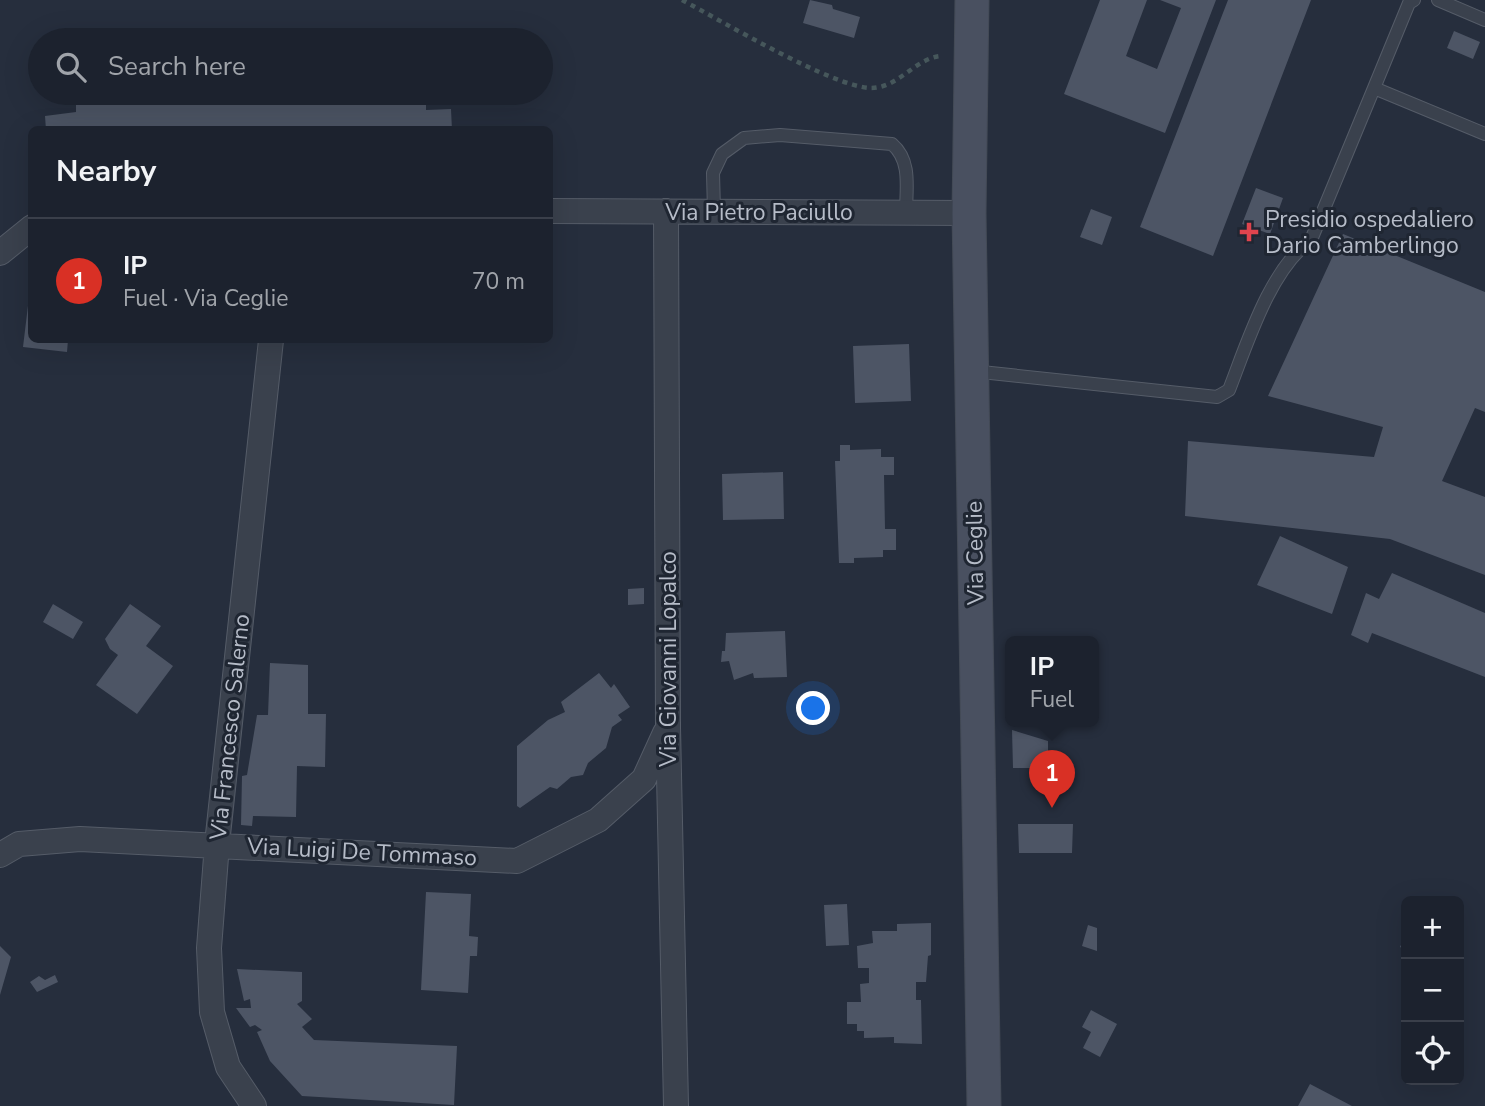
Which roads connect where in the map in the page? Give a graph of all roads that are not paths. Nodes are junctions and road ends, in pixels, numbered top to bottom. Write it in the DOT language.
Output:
graph roads {
  1 [pos="972,0"];
  2 [pos="1414,0"];
  3 [pos="1438,0"];
  4 [pos="1485,20"];
  5 [pos="1374,88"];
  6 [pos="1485,134"];
  7 [pos="553,211"];
  8 [pos="666,211"];
  9 [pos="714,211"];
  10 [pos="906,213"];
  11 [pos="969,213"];
  12 [pos="28,230"];
  13 [pos="0,253"];
  14 [pos="271,343"];
  15 [pos="972,371"];
  16 [pos="668,727"];
  17 [pos="217,844"];
  18 [pos="0,855"];
  19 [pos="254,1106"];
  20 [pos="676,1106"];
  21 [pos="984,1106"];
  1 -- 11 [label="main road, Via Ceglie"];
  2 -- 5 [label="lane"];
  3 -- 4 [label="lane"];
  5 -- 6 [label="lane"];
  5 -- 15 [label="lane"];
  7 -- 8 [label="street, Via Pietro Paciullo"];
  8 -- 9 [label="street, Via Pietro Paciullo"];
  8 -- 16 [label="street, Via Giovanni Lopalco"];
  9 -- 10 [label="street, Via Pietro Paciullo"];
  9 -- 10 [label="lane"];
  10 -- 11 [label="street, Via Pietro Paciullo"];
  11 -- 15 [label="main road, Via Ceglie"];
  12 -- 13 [label="street"];
  14 -- 17 [label="street, Via Francesco Salerno"];
  15 -- 21 [label="main road, Via Ceglie"];
  16 -- 17 [label="street, Via Luigi De Tommaso"];
  16 -- 20 [label="street, Via Giovanni Lopalco"];
  17 -- 18 [label="street, Via Luigi De Tommaso"];
  17 -- 19 [label="street, Via Francesco Salerno"];
}
